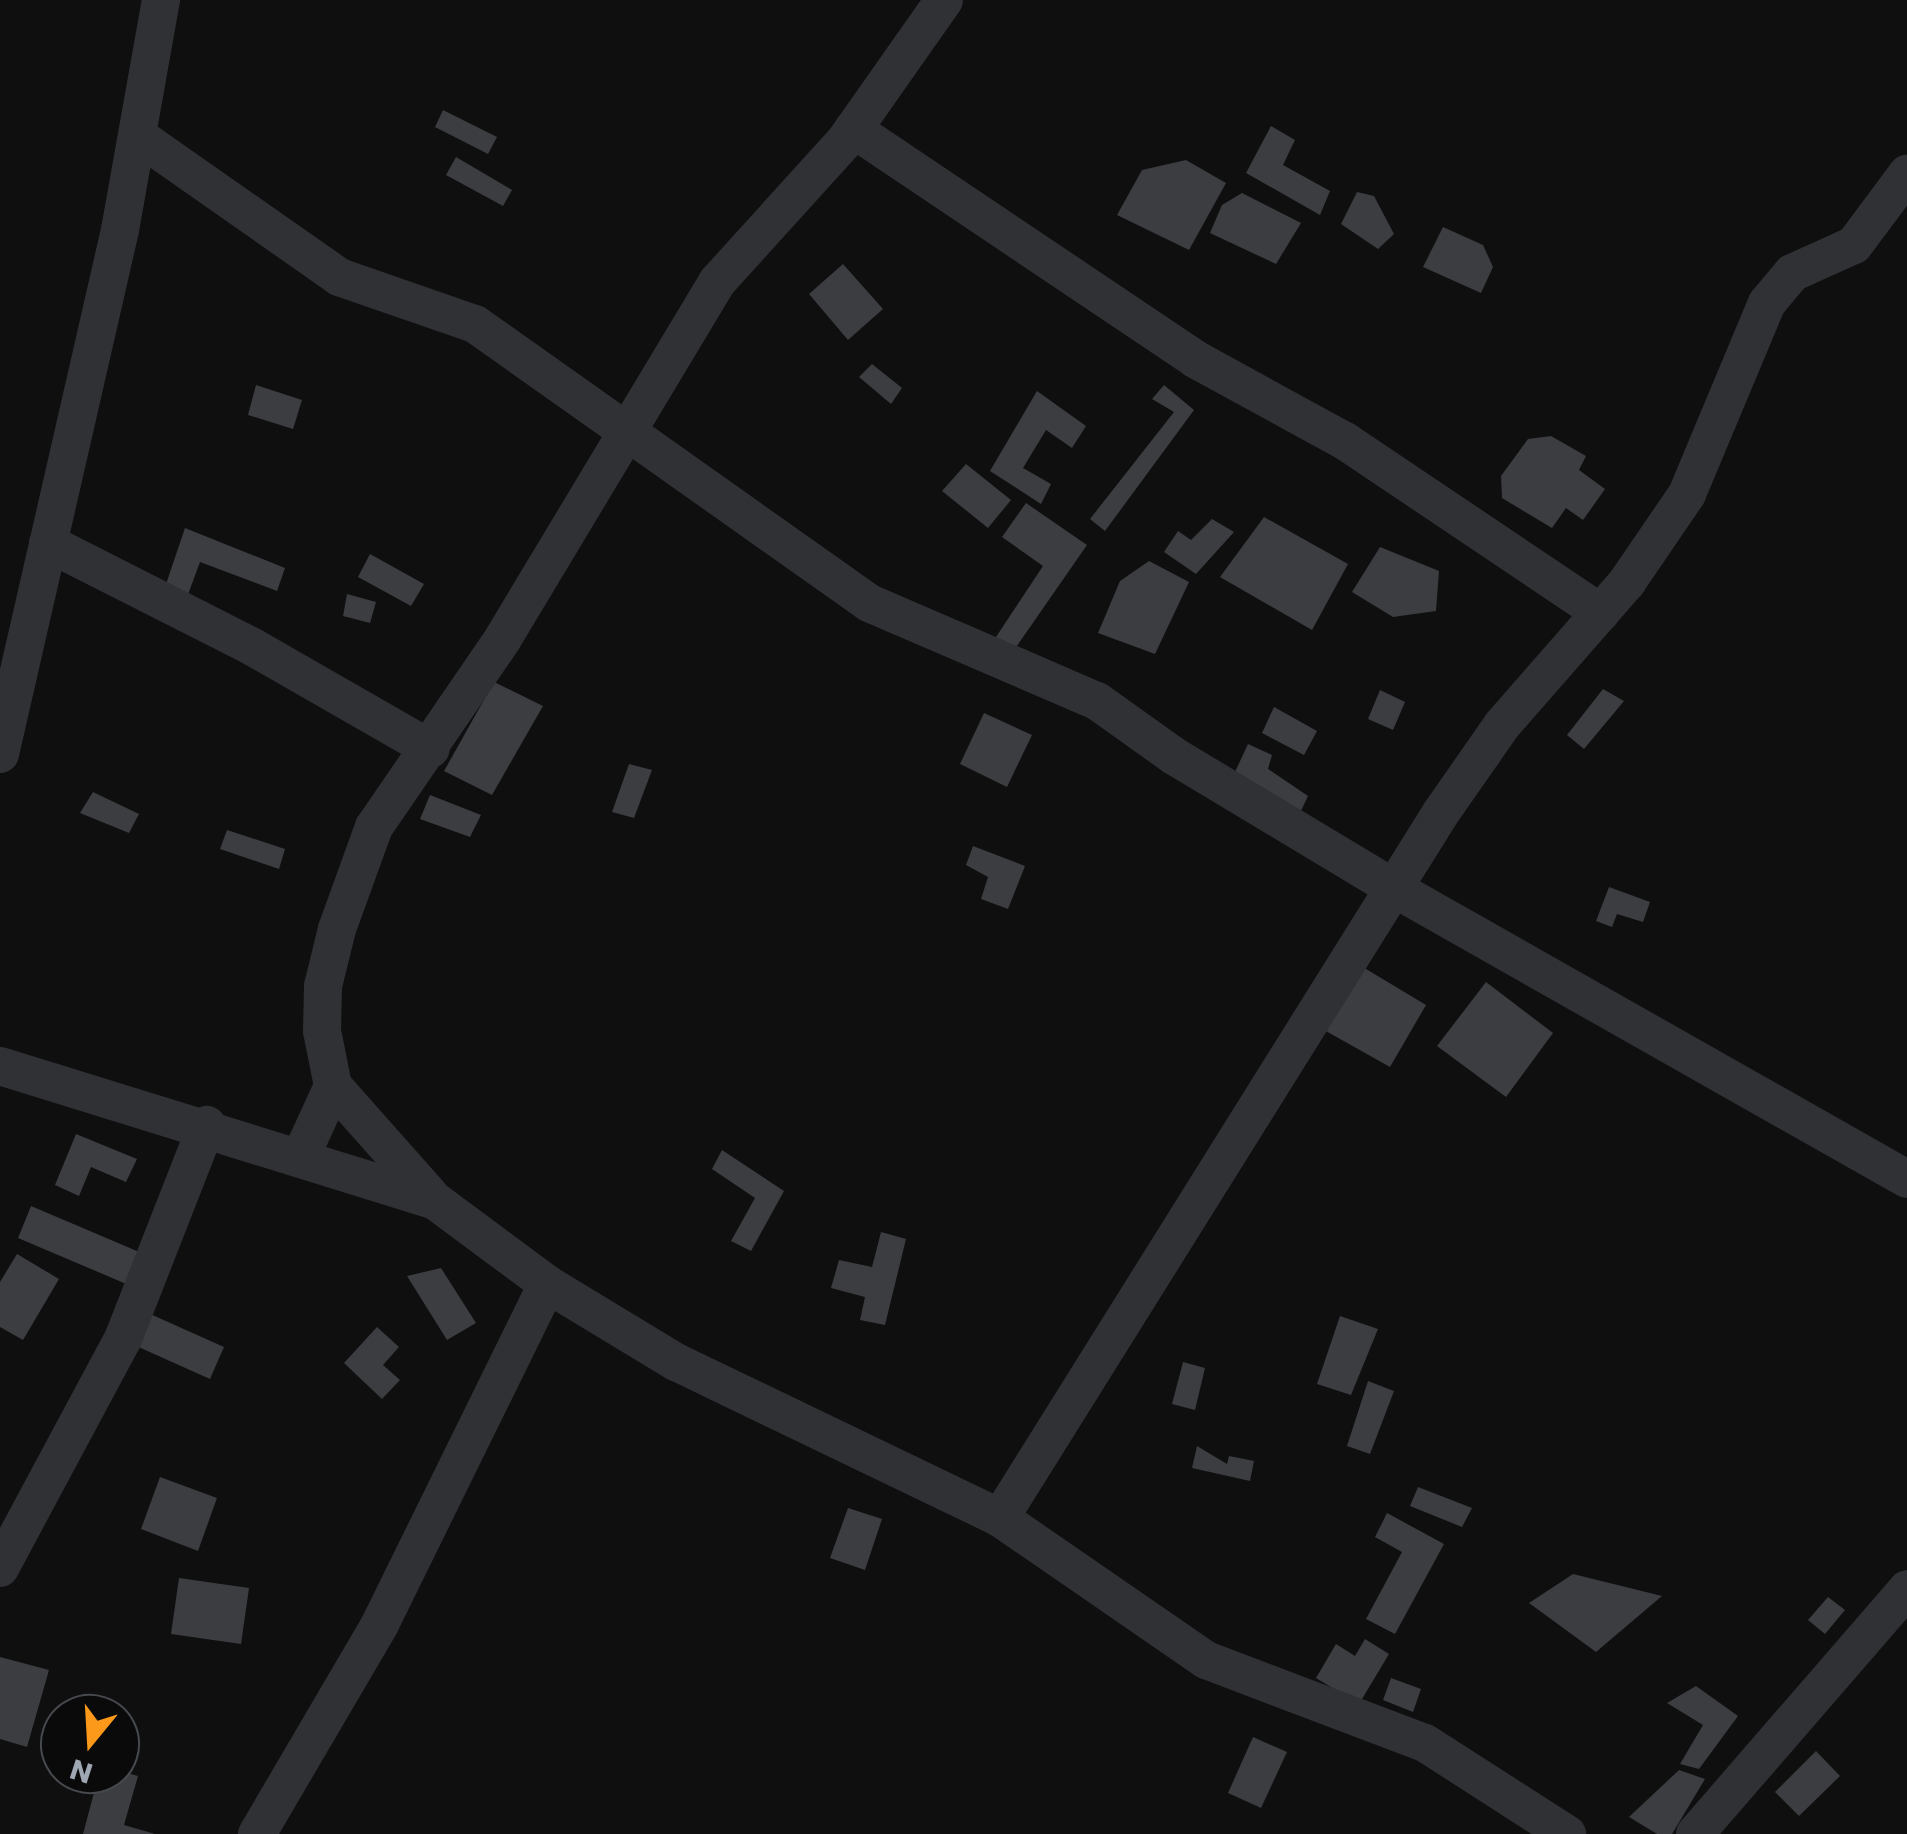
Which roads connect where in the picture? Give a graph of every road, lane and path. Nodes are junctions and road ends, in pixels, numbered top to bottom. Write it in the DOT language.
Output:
graph roads {
  1 [pos="161,0"];
  2 [pos="944,0"];
  3 [pos="853,129"];
  4 [pos="138,136"];
  5 [pos="1907,174"];
  6 [pos="633,431"];
  7 [pos="48,543"];
  8 [pos="1601,613"];
  9 [pos="430,749"];
  10 [pos="0,754"];
  11 [pos="1395,889"];
  12 [pos="0,1066"];
  13 [pos="334,1086"];
  14 [pos="207,1125"];
  15 [pos="301,1156"];
  16 [pos="1907,1179"];
  17 [pos="434,1200"];
  18 [pos="547,1284"];
  19 [pos="1000,1518"];
  20 [pos="0,1568"];
  21 [pos="1907,1589"];
  22 [pos="256,1834"];
  23 [pos="1567,1834"];
  24 [pos="1696,1834"];
  1 -- 4 [label="street"];
  2 -- 3 [label="street"];
  3 -- 6 [label="street"];
  3 -- 8 [label="street"];
  4 -- 6 [label="street"];
  4 -- 7 [label="street"];
  5 -- 8 [label="street"];
  6 -- 9 [label="street"];
  6 -- 11 [label="street"];
  7 -- 9 [label="street"];
  7 -- 10 [label="street"];
  8 -- 11 [label="street"];
  9 -- 13 [label="street"];
  11 -- 16 [label="street"];
  11 -- 19 [label="street"];
  12 -- 14 [label="street"];
  13 -- 15 [label="street"];
  13 -- 17 [label="street"];
  14 -- 15 [label="street"];
  14 -- 20 [label="street"];
  15 -- 17 [label="street"];
  17 -- 18 [label="street"];
  18 -- 19 [label="street"];
  18 -- 22 [label="street"];
  19 -- 23 [label="street"];
  21 -- 24 [label="street"];
}
